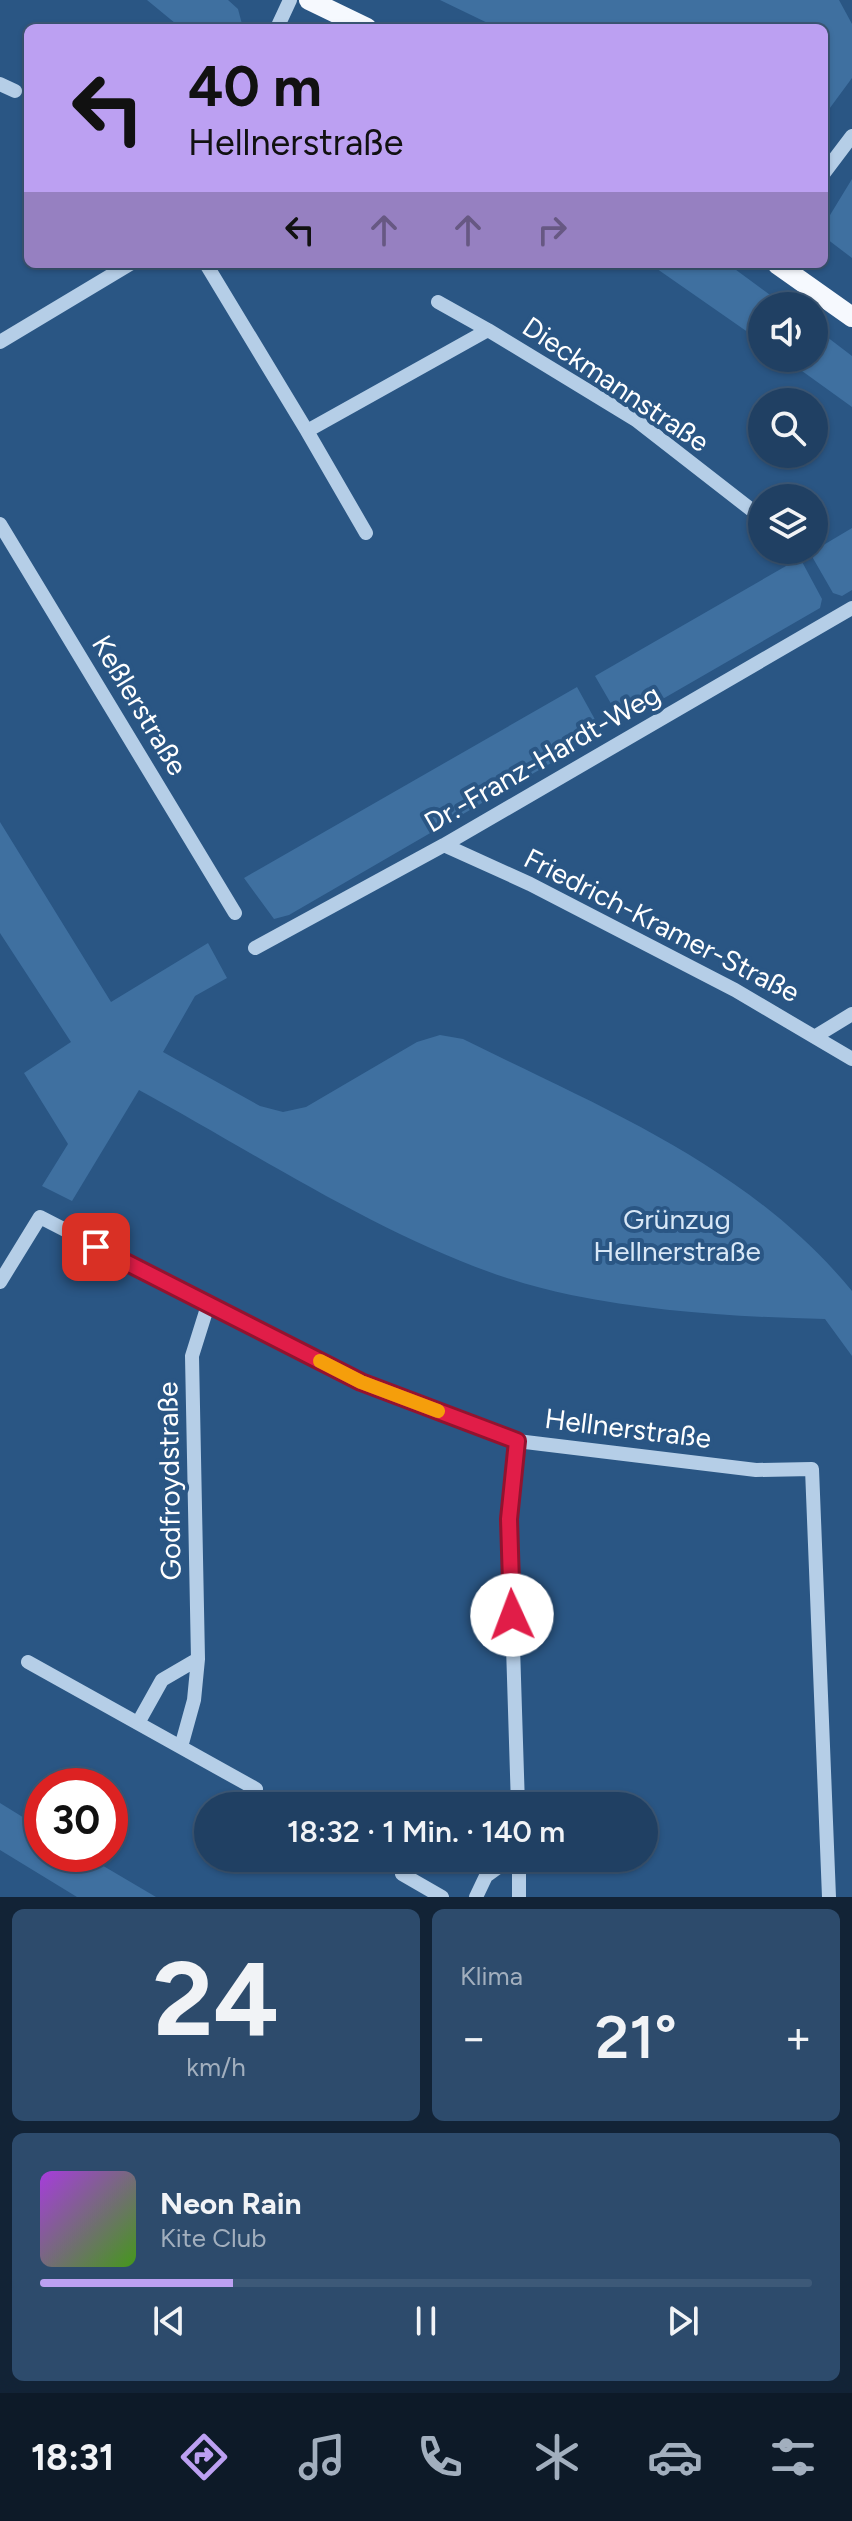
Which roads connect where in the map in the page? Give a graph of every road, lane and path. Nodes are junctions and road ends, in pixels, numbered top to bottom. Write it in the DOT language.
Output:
graph roads {
  1 [pos="290,0"];
  2 [pos="309,0"];
  3 [pos="279,24"];
  4 [pos="359,24"];
  5 [pos="0,84"];
  6 [pos="15,91"];
  7 [pos="852,136"];
  8 [pos="828,168"];
  9 [pos="123,268"];
  10 [pos="208,268"];
  11 [pos="783,268"];
  12 [pos="438,302"];
  13 [pos="852,317"];
  14 [pos="488,330"];
  15 [pos="0,342"];
  16 [pos="307,431"];
  17 [pos="748,507"];
  18 [pos="0,524"];
  19 [pos="366,533"];
  20 [pos="852,608"];
  21 [pos="444,845"];
  22 [pos="235,913"];
  23 [pos="255,948"];
  24 [pos="852,1014"];
  25 [pos="816,1036"];
  26 [pos="852,1059"];
  27 [pos="0,1282"];
  28 [pos="208,1305"];
  29 [pos="517,1441"];
  30 [pos="198,1659"];
  31 [pos="28,1662"];
  32 [pos="138,1723"];
  33 [pos="181,1747"];
  34 [pos="256,1789"];
  35 [pos="518,1792"];
  36 [pos="492,1872"];
  37 [pos="519,1872"];
  38 [pos="402,1874"];
  39 [pos="442,1897"];
  40 [pos="476,1897"];
  41 [pos="519,1897"];
  42 [pos="829,1897"];
  1 -- 3 [label="street"];
  2 -- 4 [label="main road"];
  5 -- 6 [label="street"];
  7 -- 8 [label="street"];
  9 -- 15 [label="street"];
  10 -- 16 [label="street"];
  11 -- 13 [label="main road"];
  12 -- 14 [label="street, Dieckmannstraße"];
  14 -- 16 [label="street, Dieckmannstraße"];
  14 -- 17 [label="street, Dieckmannstraße"];
  16 -- 19 [label="street"];
  18 -- 22 [label="street, Keßlerstraße"];
  20 -- 21 [label="street, Dr.-Franz-Hardt-Weg"];
  21 -- 23 [label="street, Dr.-Franz-Hardt-Weg"];
  21 -- 25 [label="street, Friedrich-Kramer-Straße"];
  24 -- 25 [label="street"];
  25 -- 26 [label="street, Friedrich-Kramer-Straße"];
  27 -- 28 [label="street, Hellnerstraße"];
  28 -- 29 [label="street, Hellnerstraße"];
  28 -- 30 [label="street, Godfroydstraße"];
  29 -- 35 [label="street"];
  29 -- 42 [label="street, Hellnerstraße"];
  30 -- 32 [label="street"];
  30 -- 33 [label="street, Godfroydstraße"];
  31 -- 32 [label="street"];
  32 -- 33 [label="street"];
  33 -- 34 [label="street"];
  36 -- 40 [label="street"];
  37 -- 41 [label="street"];
  38 -- 39 [label="street"];
}
